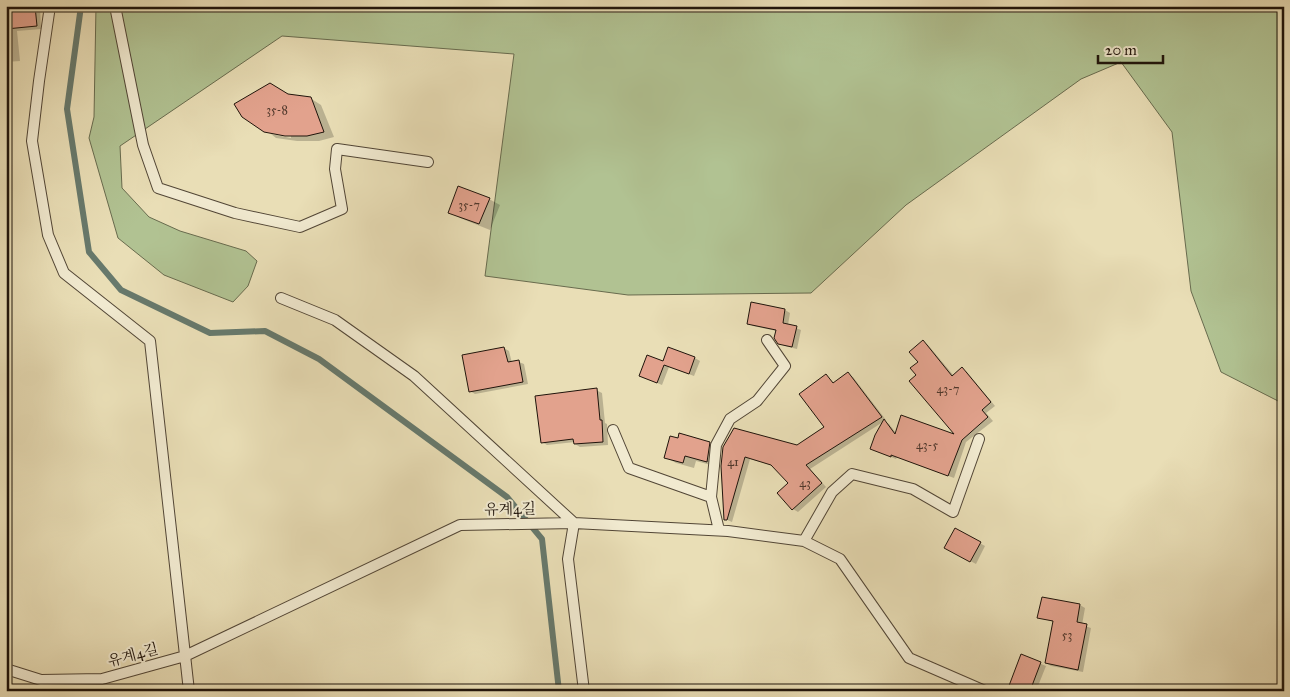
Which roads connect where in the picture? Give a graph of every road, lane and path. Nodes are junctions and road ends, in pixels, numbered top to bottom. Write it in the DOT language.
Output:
graph roads {
  1 [pos="50,6"];
  2 [pos="115,6"];
  3 [pos="428,162"];
  4 [pos="281,298"];
  5 [pos="767,340"];
  6 [pos="613,430"];
  7 [pos="979,439"];
  8 [pos="711,497"];
  9 [pos="574,523"];
  10 [pos="719,530"];
  11 [pos="804,541"];
  12 [pos="186,656"];
  13 [pos="6,669"];
  14 [pos="189,691"];
  15 [pos="584,691"];
  16 [pos="985,691"];
  1 -- 12 [label="lane"];
  2 -- 3 [label="lane"];
  4 -- 9 [label="lane"];
  5 -- 8 [label="lane"];
  6 -- 8 [label="lane"];
  7 -- 11 [label="lane"];
  8 -- 10 [label="lane"];
  9 -- 10 [label="lane, 유계4길"];
  9 -- 12 [label="lane, 유계4길"];
  9 -- 15 [label="lane"];
  10 -- 11 [label="lane, 유계4길"];
  11 -- 16 [label="lane, 유계4길"];
  12 -- 13 [label="lane, 유계4길"];
  12 -- 14 [label="lane"];
}
